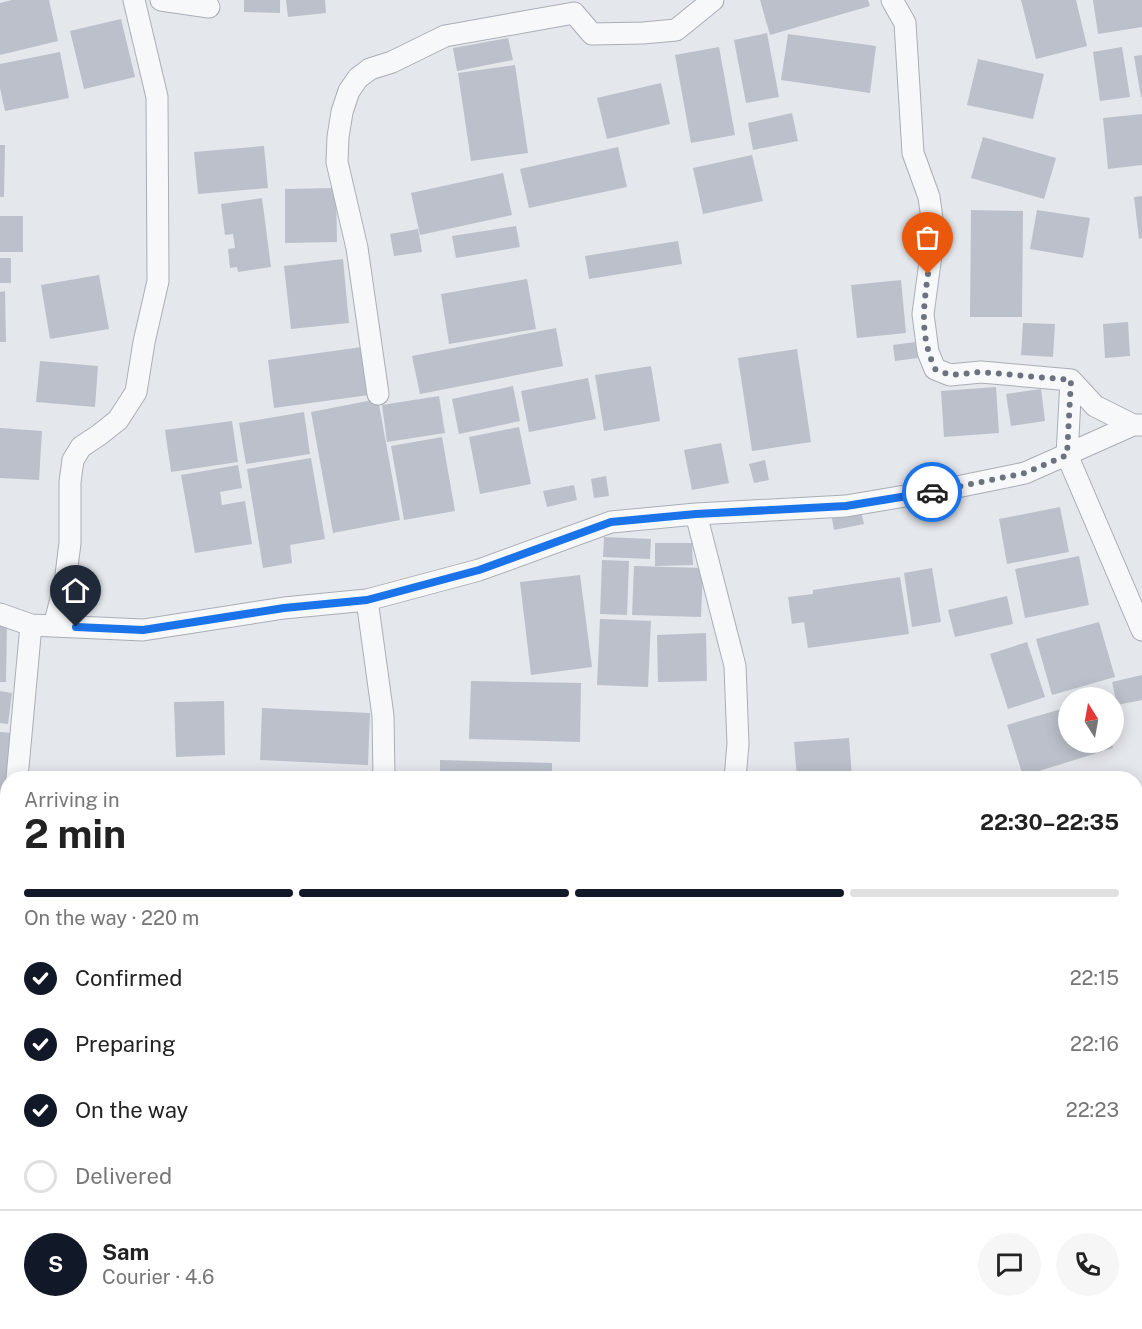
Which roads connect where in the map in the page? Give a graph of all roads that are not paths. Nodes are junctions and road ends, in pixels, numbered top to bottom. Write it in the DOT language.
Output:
graph roads {
  1 [pos="134,0"];
  2 [pos="161,0"];
  3 [pos="712,0"];
  4 [pos="892,0"];
  5 [pos="208,7"];
  6 [pos="570,7"];
  7 [pos="1071,380"];
  8 [pos="378,394"];
  9 [pos="1138,425"];
  10 [pos="1067,455"];
  11 [pos="696,514"];
  12 [pos="367,600"];
  13 [pos="0,614"];
  14 [pos="31,625"];
  15 [pos="54,626"];
  16 [pos="1142,630"];
  17 [pos="18,771"];
  18 [pos="384,771"];
  19 [pos="736,771"];
  1 -- 15 [label="street"];
  2 -- 5 [label="street"];
  3 -- 6 [label="street"];
  4 -- 7 [label="street"];
  6 -- 8 [label="street"];
  7 -- 9 [label="street"];
  7 -- 10 [label="street"];
  9 -- 10 [label="street"];
  10 -- 11 [label="street"];
  10 -- 16 [label="street"];
  11 -- 12 [label="street"];
  11 -- 19 [label="street"];
  12 -- 15 [label="street"];
  12 -- 18 [label="street"];
  13 -- 14 [label="street"];
  14 -- 15 [label="street"];
  14 -- 17 [label="street"];
}
